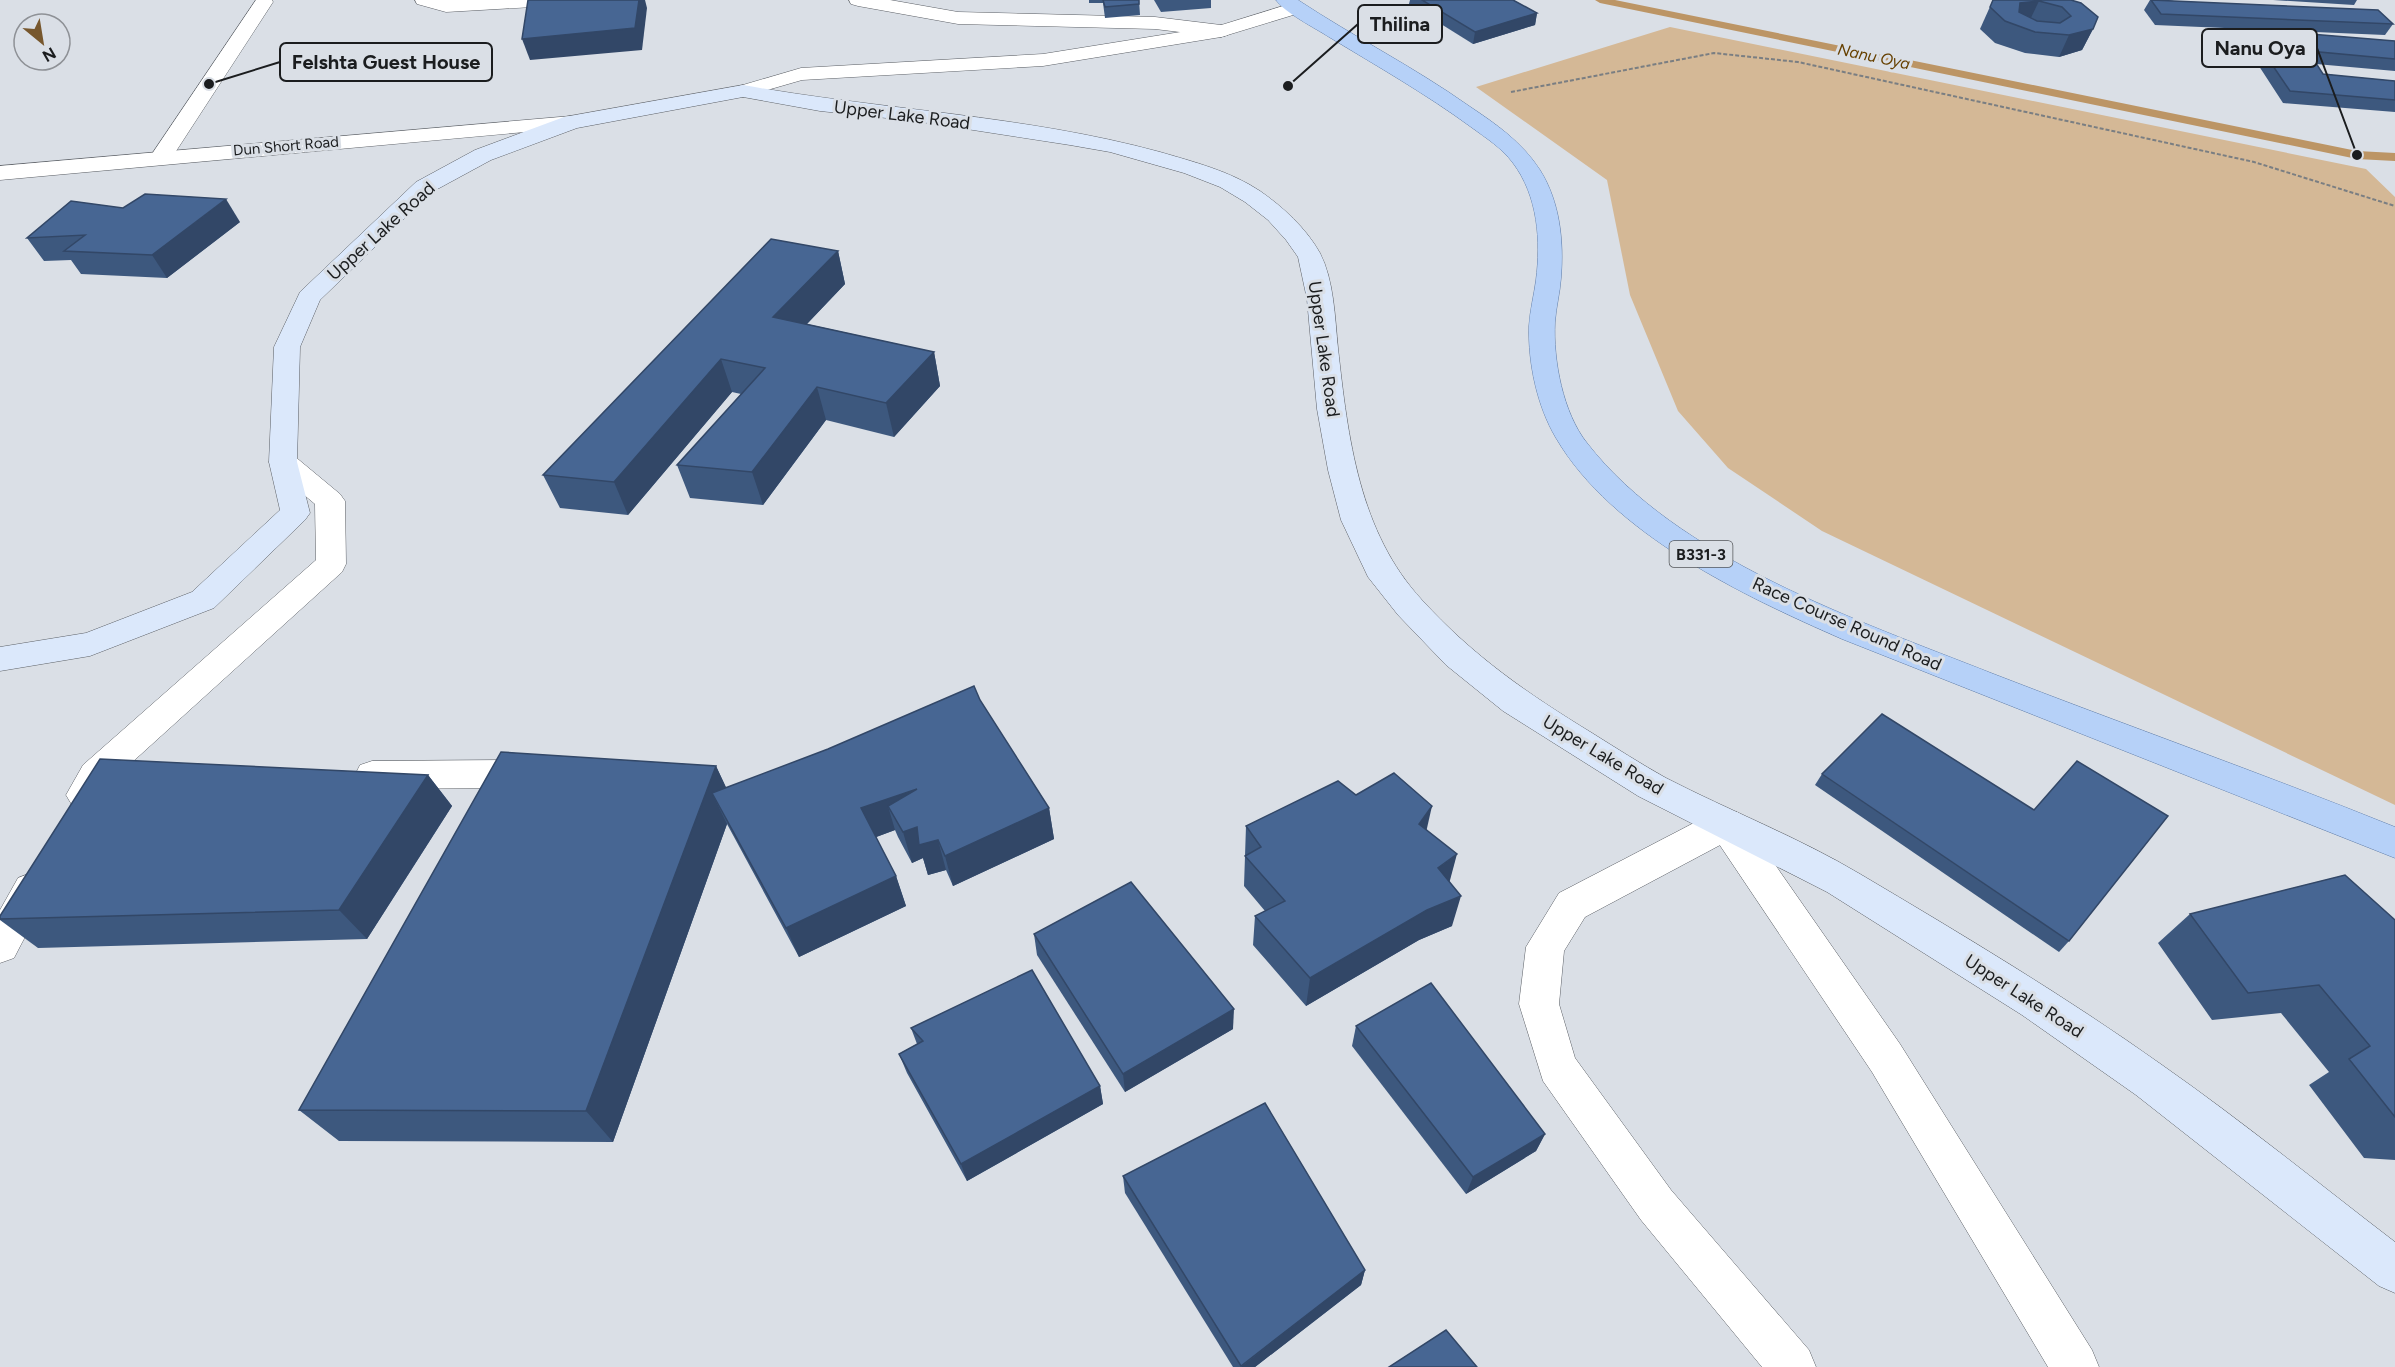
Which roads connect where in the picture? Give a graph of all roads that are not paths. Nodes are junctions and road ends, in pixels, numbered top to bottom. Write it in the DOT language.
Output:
graph roads {
  1 [pos="424,0"];
  2 [pos="550,0"];
  3 [pos="858,0"];
  4 [pos="264,2"];
  5 [pos="1291,4"];
  6 [pos="1221,31"];
  7 [pos="743,91"];
  8 [pos="572,122"];
  9 [pos="161,157"];
  10 [pos="0,173"];
  11 [pos="283,462"];
  12 [pos="0,659"];
  13 [pos="511,774"];
  14 [pos="95,775"];
  15 [pos="143,775"];
  16 [pos="345,775"];
  17 [pos="1726,824"];
  18 [pos="67,825"];
  19 [pos="2395,843"];
  20 [pos="45,865"];
  21 [pos="0,945"];
  22 [pos="2395,1270"];
  23 [pos="1792,1367"];
  24 [pos="2076,1367"];
  1 -- 2 [label="street"];
  3 -- 6 [label="street"];
  4 -- 9 [label="street"];
  5 -- 6 [label="street"];
  5 -- 19 [label="main road, Race Course Round Road / B331-3"];
  6 -- 7 [label="street"];
  7 -- 8 [label="street, Upper Lake Road"];
  7 -- 17 [label="street, Upper Lake Road"];
  8 -- 9 [label="street, Dun Short Road"];
  8 -- 11 [label="street, Upper Lake Road"];
  9 -- 10 [label="street, Dun Short Road"];
  11 -- 12 [label="street, Upper Lake Road"];
  11 -- 14 [label="street"];
  13 -- 16 [label="street"];
  14 -- 15 [label="street"];
  14 -- 18 [label="street"];
  17 -- 22 [label="street, Upper Lake Road"];
  17 -- 23 [label="street"];
  17 -- 24 [label="street"];
  20 -- 21 [label="street"];
}
